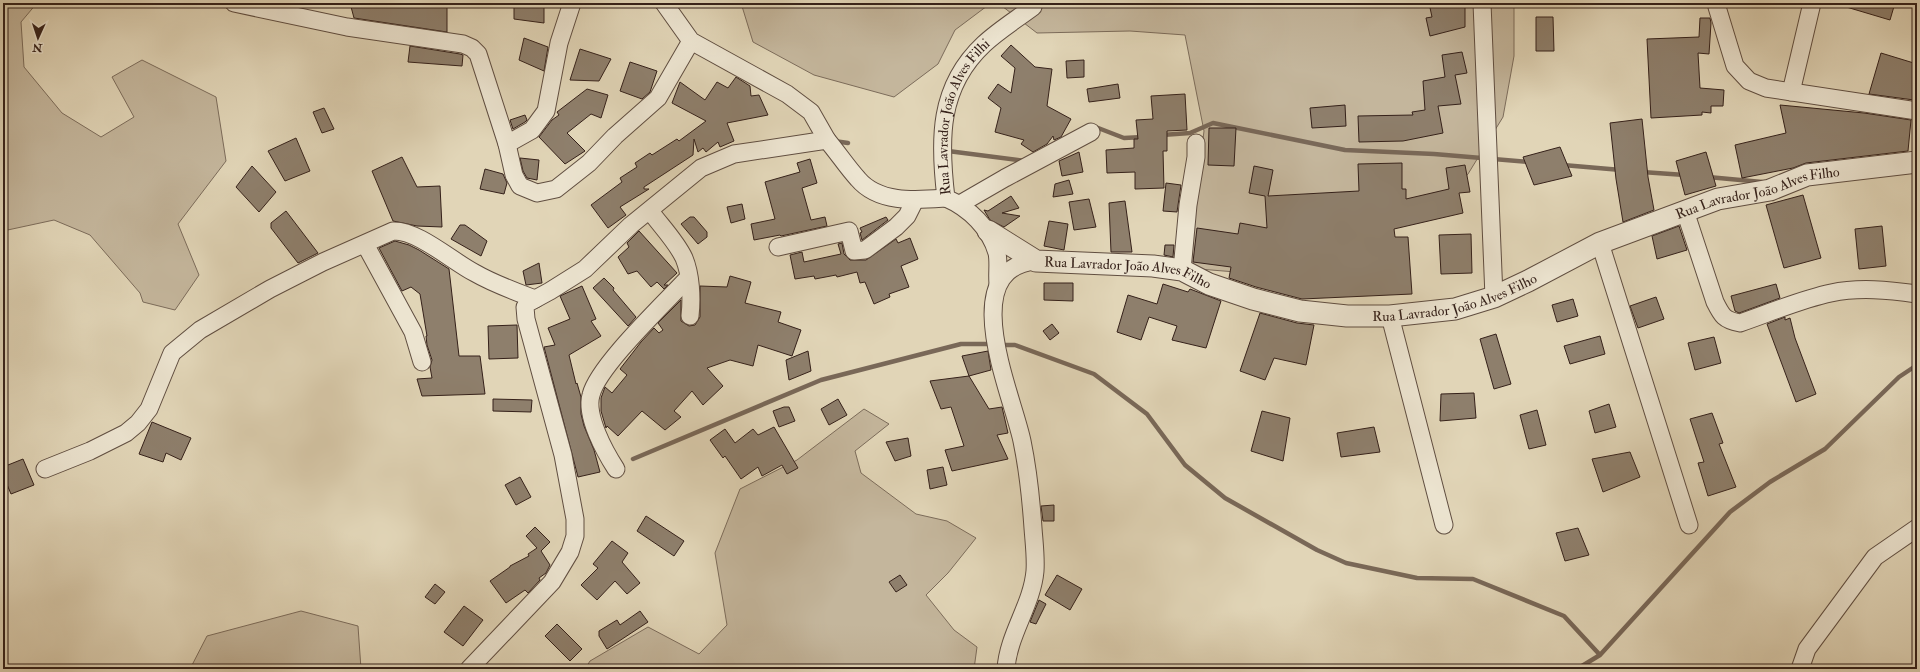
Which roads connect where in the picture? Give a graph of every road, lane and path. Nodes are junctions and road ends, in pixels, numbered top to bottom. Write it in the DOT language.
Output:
graph roads {
  1 [pos="234,3"];
  2 [pos="572,3"];
  3 [pos="664,3"];
  4 [pos="1482,3"];
  5 [pos="1812,3"];
  6 [pos="1033,7"];
  7 [pos="1717,7"];
  8 [pos="691,41"];
  9 [pos="1791,92"];
  10 [pos="1917,111"];
  11 [pos="1090,132"];
  12 [pos="827,140"];
  13 [pos="1196,143"];
  14 [pos="507,144"];
  15 [pos="1917,162"];
  16 [pos="915,200"];
  17 [pos="953,201"];
  18 [pos="1685,210"];
  19 [pos="650,211"];
  20 [pos="988,231"];
  21 [pos="1600,243"];
  22 [pos="365,244"];
  23 [pos="778,247"];
  24 [pos="1036,261"];
  25 [pos="1182,270"];
  26 [pos="688,278"];
  27 [pos="998,284"];
  28 [pos="1917,294"];
  29 [pos="1494,297"];
  30 [pos="535,299"];
  31 [pos="690,316"];
  32 [pos="1390,316"];
  33 [pos="422,362"];
  34 [pos="45,469"];
  35 [pos="616,469"];
  36 [pos="1444,525"];
  37 [pos="1689,525"];
  38 [pos="1917,528"];
  39 [pos="468,669"];
  40 [pos="1006,669"];
  41 [pos="1800,669"];
  1 -- 14 [label="street"];
  2 -- 14 [label="street"];
  3 -- 8 [label="street"];
  4 -- 29 [label="street"];
  5 -- 9 [label="street"];
  6 -- 17 [label="street, Rua Lavrador João Alves Filhi"];
  7 -- 9 [label="street"];
  8 -- 12 [label="street"];
  8 -- 14 [label="street"];
  9 -- 10 [label="street"];
  11 -- 17 [label="street"];
  12 -- 16 [label="street"];
  12 -- 19 [label="street"];
  13 -- 25 [label="street"];
  15 -- 18 [label="street, Rua Lavrador João Alves Filho"];
  16 -- 17 [label="street"];
  16 -- 23 [label="street"];
  17 -- 20 [label="street, Rua Lavrador João Alves Filhi"];
  18 -- 21 [label="street, Rua Lavrador João Alves Filho"];
  18 -- 28 [label="street"];
  19 -- 26 [label="street"];
  19 -- 30 [label="street"];
  20 -- 24 [label="street, Rua Lavrador João Alves Filho"];
  20 -- 27 [label="street"];
  21 -- 29 [label="street, Rua Lavrador João Alves Filho"];
  21 -- 37 [label="street"];
  22 -- 30 [label="street"];
  22 -- 33 [label="street"];
  22 -- 34 [label="street"];
  24 -- 25 [label="street, Rua Lavrador João Alves Filho"];
  24 -- 27 [label="street"];
  25 -- 32 [label="street, Rua Lavrador João Alves Filho"];
  26 -- 31 [label="street"];
  26 -- 35 [label="street"];
  27 -- 40 [label="street"];
  29 -- 32 [label="street, Rua Lavrador João Alves Filho"];
  30 -- 39 [label="street"];
  32 -- 36 [label="street"];
  38 -- 41 [label="street"];
}
